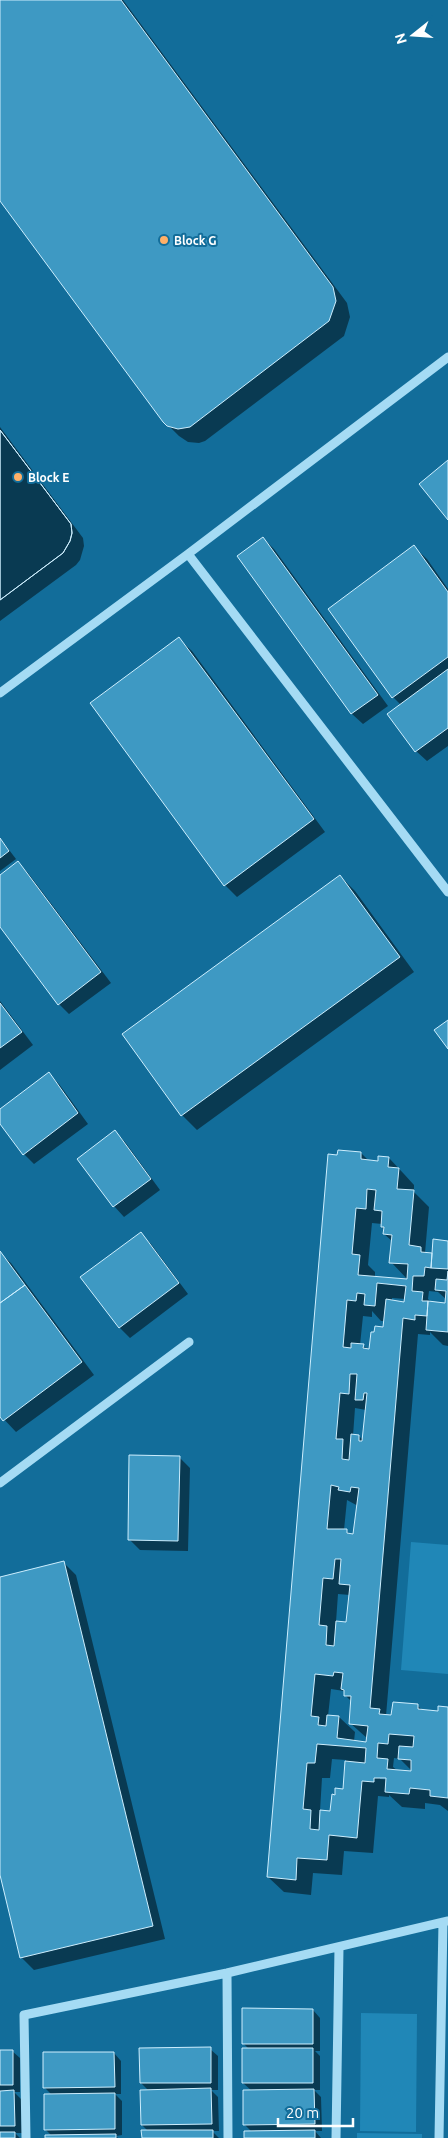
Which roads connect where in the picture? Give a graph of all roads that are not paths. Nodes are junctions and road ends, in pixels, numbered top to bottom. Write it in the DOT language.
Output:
graph roads {
  1 [pos="448,357"];
  2 [pos="188,554"];
  3 [pos="0,693"];
  4 [pos="448,892"];
  5 [pos="189,1342"];
  6 [pos="0,1483"];
  7 [pos="445,1921"];
  8 [pos="339,1948"];
  9 [pos="227,1974"];
  10 [pos="26,2138"];
  11 [pos="228,2138"];
  12 [pos="336,2138"];
  13 [pos="439,2138"];
  1 -- 2 [label="street"];
  2 -- 3 [label="street"];
  2 -- 4 [label="street"];
  5 -- 6 [label="street"];
  7 -- 8 [label="street"];
  7 -- 13 [label="street"];
  8 -- 9 [label="street"];
  8 -- 12 [label="street"];
  9 -- 10 [label="street"];
  9 -- 11 [label="street"];
}
